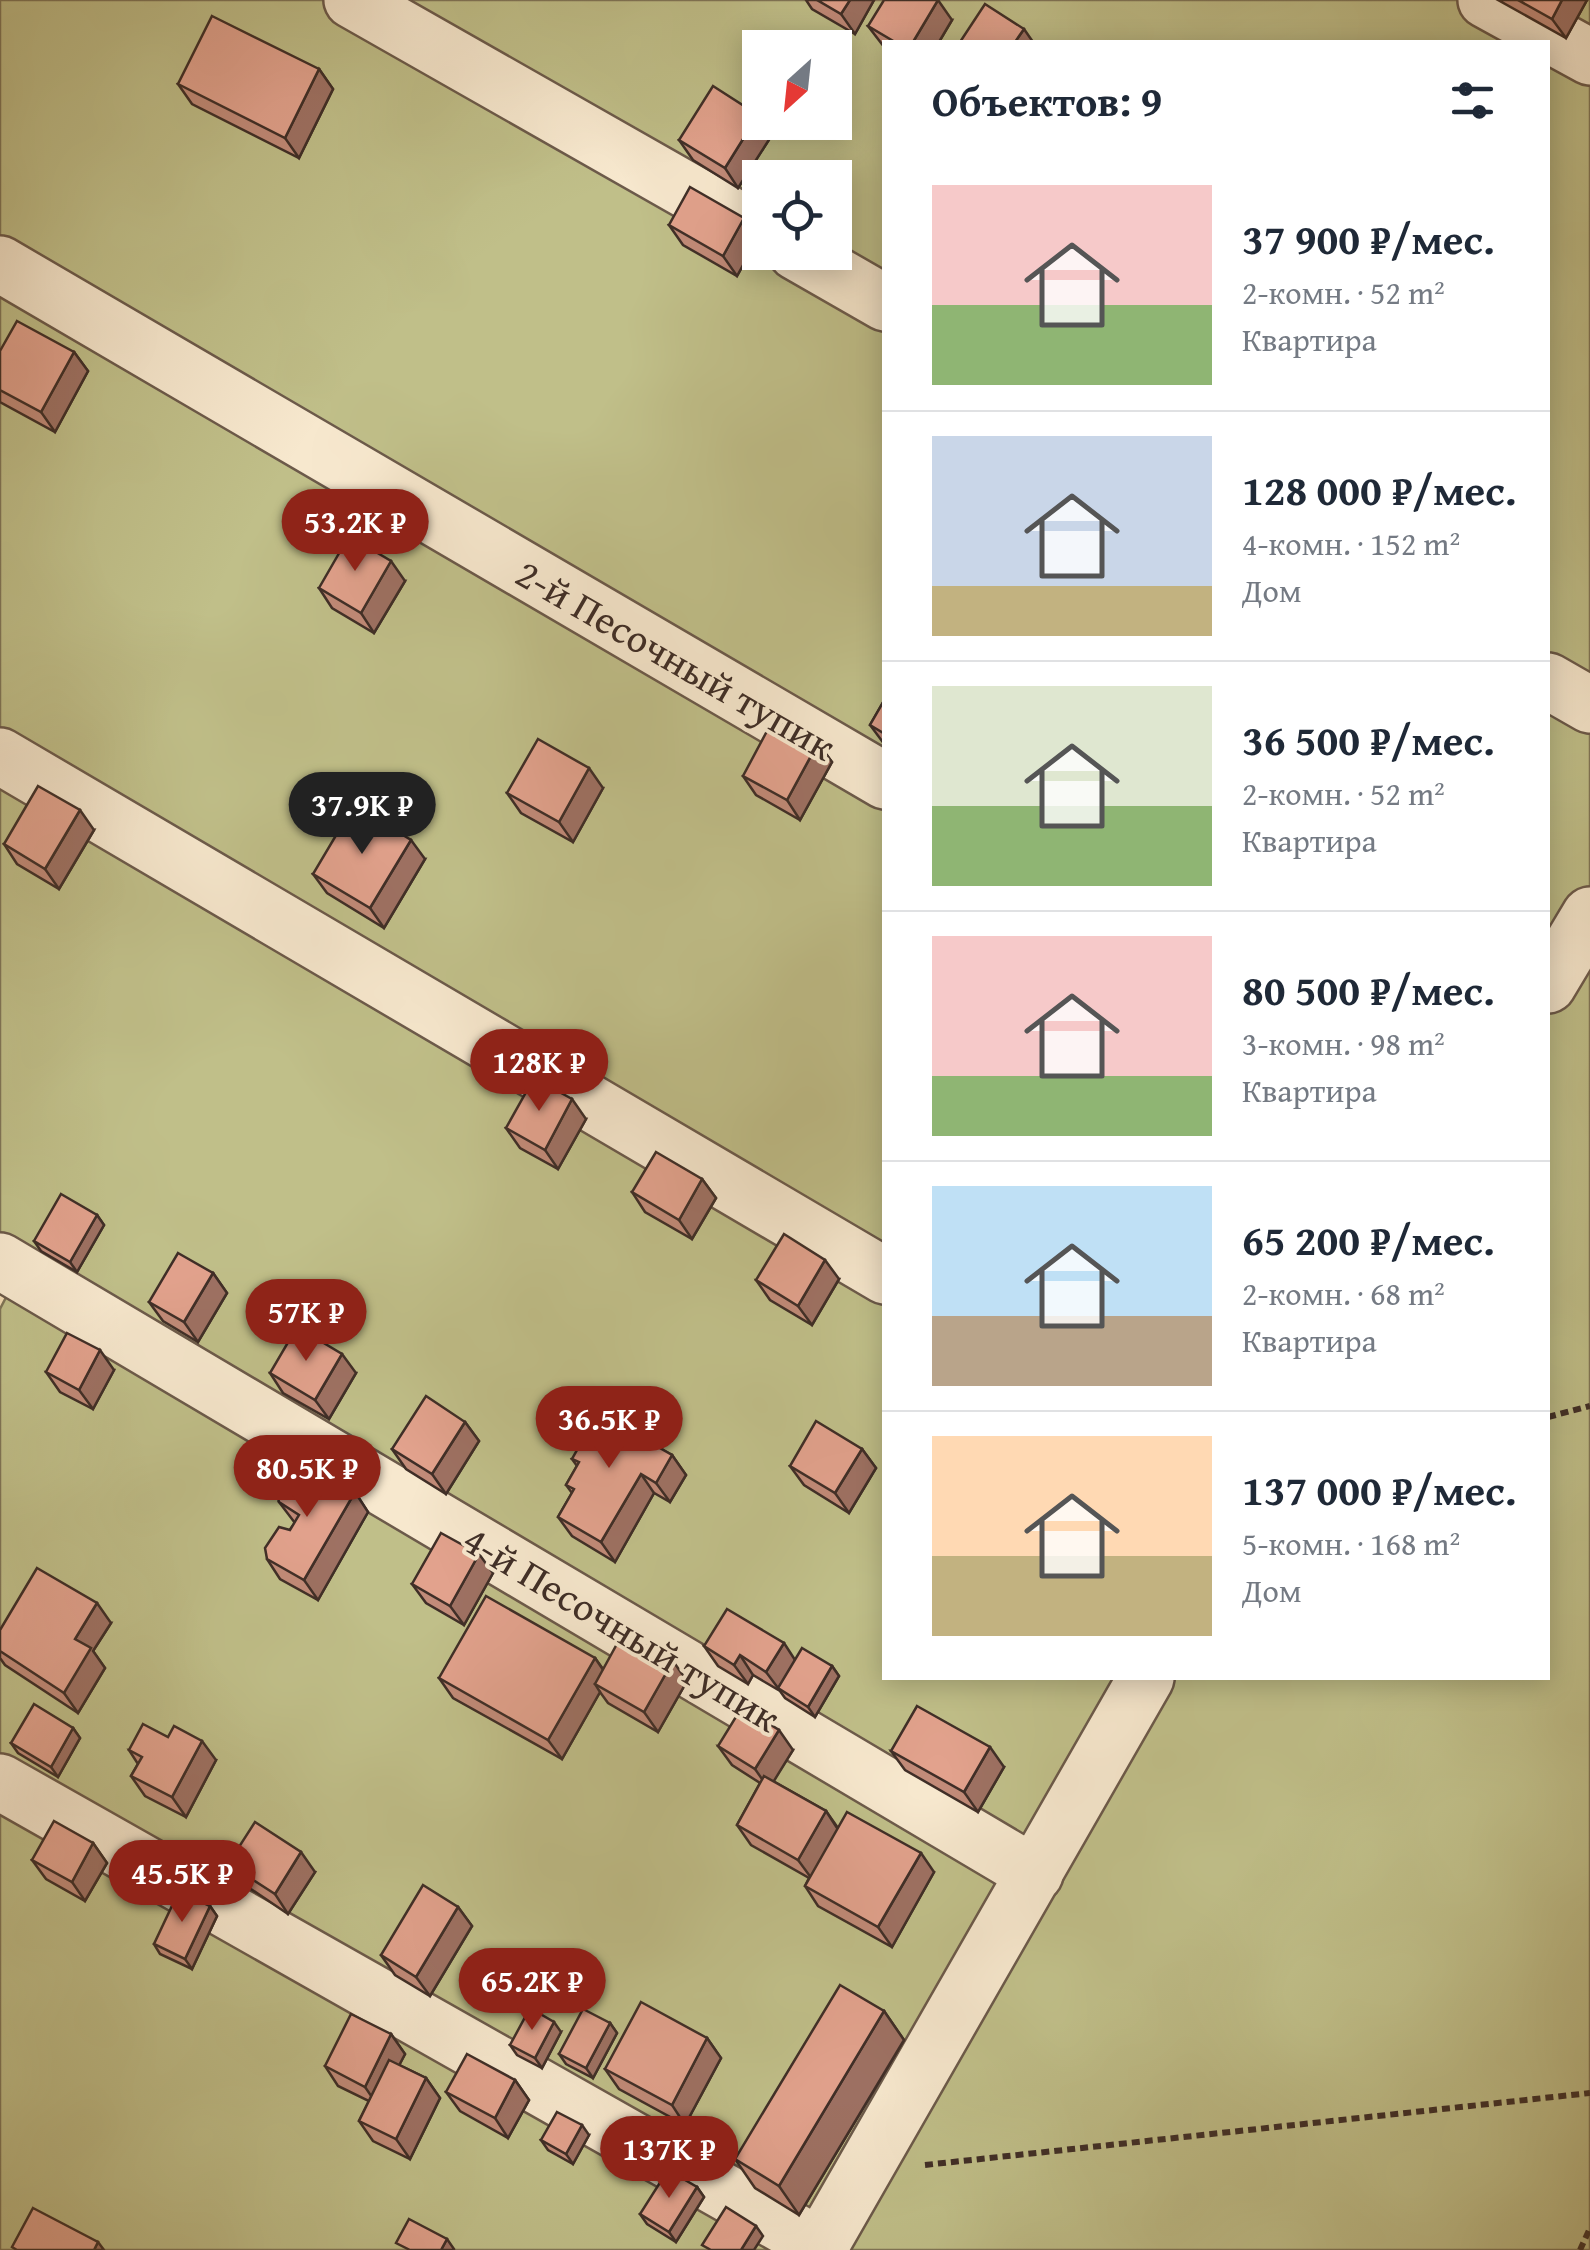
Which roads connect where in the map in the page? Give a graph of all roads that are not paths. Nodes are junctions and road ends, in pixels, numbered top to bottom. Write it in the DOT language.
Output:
graph roads {
  1 [pos="352,0"];
  2 [pos="1486,0"];
  3 [pos="1590,57"];
  4 [pos="742,222"];
  5 [pos="0,264"];
  6 [pos="827,270"];
  7 [pos="882,302"];
  8 [pos="1550,682"];
  9 [pos="1590,705"];
  10 [pos="0,756"];
  11 [pos="882,779"];
  12 [pos="1590,915"];
  13 [pos="1550,982"];
  14 [pos="0,1261"];
  15 [pos="882,1274"];
  16 [pos="1145,1680"];
  17 [pos="0,1782"];
  18 [pos="1035,1874"];
  19 [pos="816,2250"];
  1 -- 4 [label="lane"];
  2 -- 3 [label="lane"];
  5 -- 11 [label="lane, 2-й Песочный тупик"];
  6 -- 7 [label="lane"];
  8 -- 9 [label="lane"];
  10 -- 15 [label="lane"];
  12 -- 13 [label="lane"];
  14 -- 18 [label="lane, 4-й Песочный тупик"];
  16 -- 18 [label="lane"];
  17 -- 19 [label="lane"];
  18 -- 19 [label="lane"];
}
